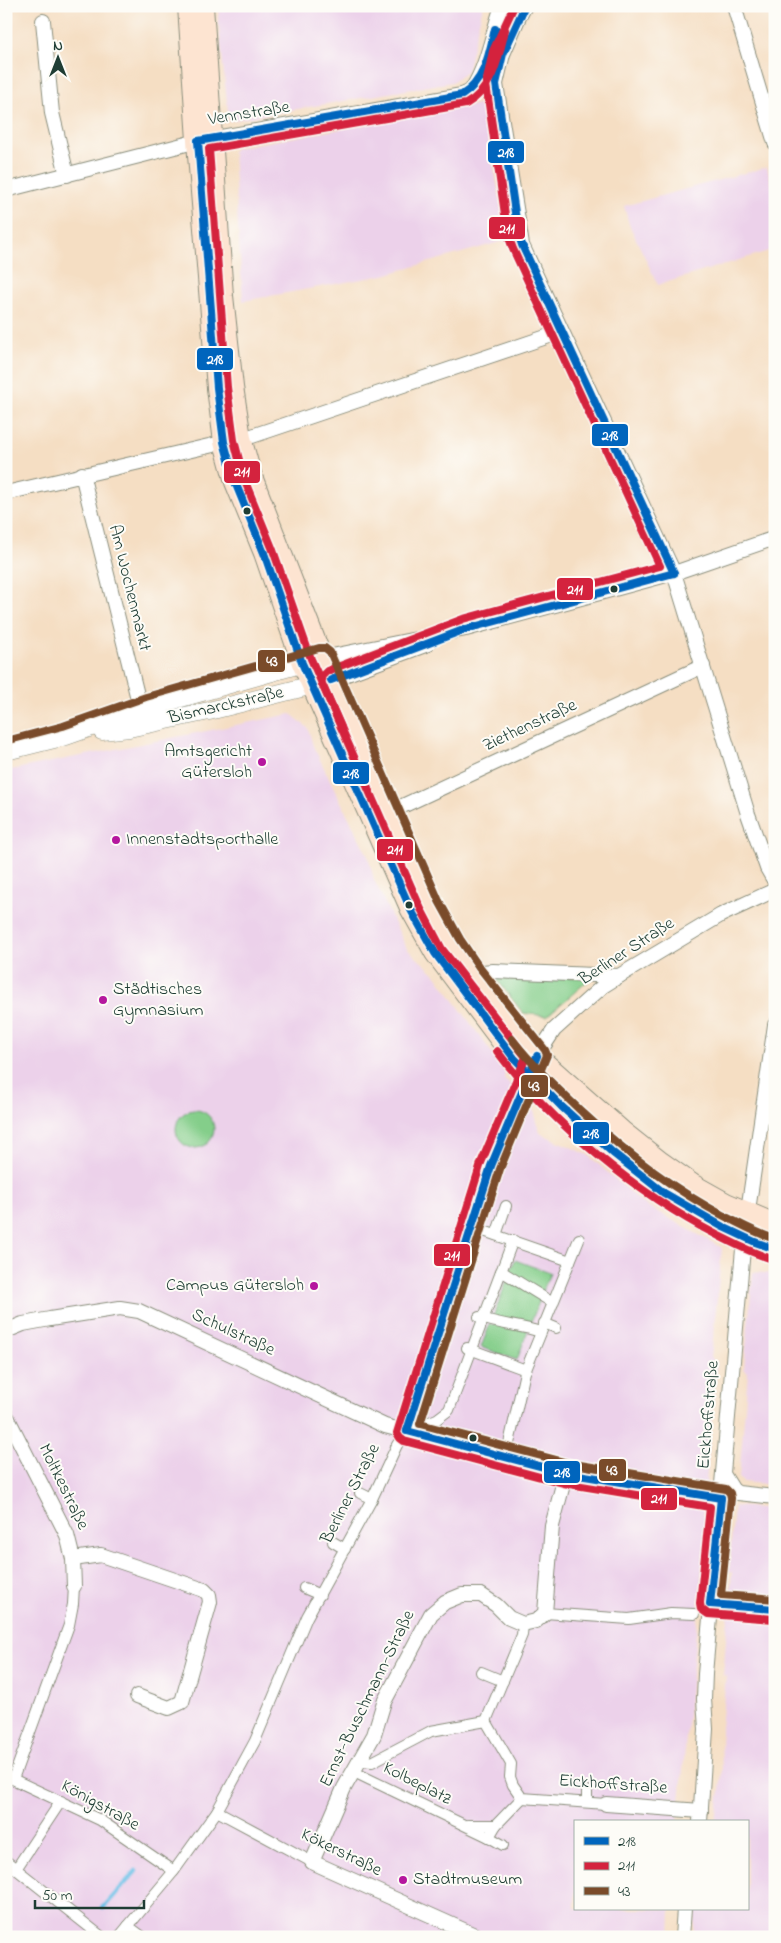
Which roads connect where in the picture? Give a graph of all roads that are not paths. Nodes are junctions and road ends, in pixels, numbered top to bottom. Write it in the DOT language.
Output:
graph roads {
  1 [pos="188,6"];
  2 [pos="203,6"];
  3 [pos="526,6"];
  4 [pos="734,6"];
  5 [pos="500,9"];
  6 [pos="43,21"];
  7 [pos="472,89"];
  8 [pos="497,99"];
  9 [pos="206,140"];
  10 [pos="775,144"];
  11 [pos="67,175"];
  12 [pos="6,190"];
  13 [pos="562,332"];
  14 [pos="232,440"];
  15 [pos="87,473"];
  16 [pos="6,493"];
  17 [pos="775,538"];
  18 [pos="674,573"];
  19 [pos="466,629"];
  20 [pos="322,658"];
  21 [pos="302,663"];
  22 [pos="703,666"];
  23 [pos="331,680"];
  24 [pos="312,686"];
  25 [pos="143,717"];
  26 [pos="6,751"];
  27 [pos="380,816"];
  28 [pos="775,882"];
  29 [pos="775,890"];
  30 [pos="471,973"];
  31 [pos="619,976"];
  32 [pos="775,1025"];
  33 [pos="536,1056"];
  34 [pos="528,1074"];
  35 [pos="506,1206"];
  36 [pos="748,1214"];
  37 [pos="775,1224"];
  38 [pos="472,1227"];
  39 [pos="496,1235"];
  40 [pos="579,1238"];
  41 [pos="744,1238"];
  42 [pos="513,1240"];
  43 [pos="775,1249"];
  44 [pos="570,1261"];
  45 [pos="501,1271"];
  46 [pos="553,1303"];
  47 [pos="480,1317"];
  48 [pos="542,1328"];
  49 [pos="556,1328"];
  50 [pos="6,1331"];
  51 [pos="469,1348"];
  52 [pos="526,1370"];
  53 [pos="6,1415"];
  54 [pos="407,1431"];
  55 [pos="506,1457"];
  56 [pos="566,1473"];
  57 [pos="723,1474"];
  58 [pos="360,1493"];
  59 [pos="775,1497"];
  60 [pos="721,1498"];
  61 [pos="372,1499"];
  62 [pos="333,1542"];
  63 [pos="345,1549"];
  64 [pos="72,1559"];
  65 [pos="74,1586"];
  66 [pos="304,1588"];
  67 [pos="320,1595"];
  68 [pos="545,1613"];
  69 [pos="694,1614"];
  70 [pos="523,1624"];
  71 [pos="481,1672"];
  72 [pos="503,1681"];
  73 [pos="137,1696"];
  74 [pos="486,1721"];
  75 [pos="362,1765"];
  76 [pos="10,1777"];
  77 [pos="371,1779"];
  78 [pos="587,1791"];
  79 [pos="522,1798"];
  80 [pos="61,1801"];
  81 [pos="587,1802"];
  82 [pos="606,1804"];
  83 [pos="217,1811"];
  84 [pos="700,1816"];
  85 [pos="464,1825"];
  86 [pos="496,1825"];
  87 [pos="488,1837"];
  88 [pos="502,1845"];
  89 [pos="6,1861"];
  90 [pos="312,1862"];
  91 [pos="16,1869"];
  92 [pos="174,1870"];
  93 [pos="684,1910"];
  94 [pos="128,1926"];
  95 [pos="102,1937"];
  96 [pos="120,1937"];
  97 [pos="143,1937"];
  98 [pos="479,1937"];
  99 [pos="682,1937"];
  1 -- 9 [label="main road"];
  2 -- 9 [label="main road"];
  3 -- 8 [label="street"];
  4 -- 10 [label="street"];
  5 -- 7 [label="street"];
  6 -- 11 [label="street"];
  7 -- 8 [label="street"];
  7 -- 9 [label="street, Vennstraße"];
  8 -- 13 [label="street"];
  9 -- 11 [label="street, Vennstraße"];
  9 -- 14 [label="main road"];
  11 -- 12 [label="street, Vennstraße"];
  13 -- 14 [label="street"];
  13 -- 18 [label="street"];
  14 -- 15 [label="street"];
  14 -- 20 [label="main road"];
  14 -- 21 [label="main road"];
  15 -- 16 [label="street"];
  15 -- 25 [label="street, Am Wochenmarkt"];
  17 -- 18 [label="street, Bismarckstraße"];
  18 -- 19 [label="street, Bismarckstraße"];
  18 -- 22 [label="street"];
  19 -- 20 [label="street, Bismarckstraße"];
  19 -- 23 [label="street, Bismarckstraße"];
  20 -- 21 [label="street, Bismarckstraße"];
  20 -- 23 [label="main road"];
  21 -- 24 [label="main road"];
  21 -- 25 [label="street, Bismarckstraße"];
  22 -- 27 [label="street, Ziethenstraße"];
  22 -- 28 [label="street"];
  23 -- 24 [label="street, Bismarckstraße"];
  23 -- 27 [label="main road"];
  24 -- 25 [label="street, Bismarckstraße"];
  24 -- 27 [label="main road"];
  25 -- 26 [label="street, Bismarckstraße"];
  27 -- 30 [label="main road"];
  27 -- 34 [label="main road"];
  29 -- 31 [label="street, Berliner Straße"];
  30 -- 31 [label="street"];
  30 -- 33 [label="main road"];
  31 -- 33 [label="street, Berliner Straße"];
  32 -- 36 [label="street, Eickhoffstraße"];
  33 -- 34 [label="street, Berliner Straße"];
  33 -- 36 [label="main road"];
  34 -- 38 [label="street, Berliner Straße"];
  34 -- 41 [label="main road"];
  35 -- 39 [label="street"];
  36 -- 37 [label="main road"];
  36 -- 41 [label="street, Eickhoffstraße"];
  38 -- 39 [label="street"];
  38 -- 54 [label="street, Berliner Straße"];
  39 -- 42 [label="street"];
  40 -- 44 [label="street"];
  41 -- 43 [label="main road"];
  41 -- 57 [label="street, Eickhoffstraße"];
  42 -- 44 [label="street"];
  42 -- 45 [label="street"];
  44 -- 46 [label="street"];
  45 -- 46 [label="street"];
  45 -- 47 [label="street"];
  46 -- 48 [label="street"];
  47 -- 48 [label="street"];
  47 -- 51 [label="street"];
  48 -- 49 [label="street"];
  48 -- 52 [label="street"];
  50 -- 54 [label="street, Schulstraße"];
  51 -- 52 [label="street"];
  51 -- 54 [label="street"];
  52 -- 55 [label="street"];
  53 -- 64 [label="street, Moltkestraße"];
  54 -- 55 [label="street, Schulstraße"];
  54 -- 61 [label="street, Berliner Straße"];
  55 -- 56 [label="street, Schulstraße"];
  56 -- 60 [label="street, Schulstraße"];
  56 -- 68 [label="street"];
  57 -- 59 [label="street"];
  57 -- 60 [label="street, Eickhoffstraße"];
  58 -- 61 [label="street"];
  60 -- 84 [label="street, Eickhoffstraße"];
  61 -- 63 [label="street, Berliner Straße"];
  62 -- 63 [label="street"];
  63 -- 67 [label="street, Berliner Straße"];
  64 -- 65 [label="street, Moltkestraße"];
  64 -- 73 [label="street"];
  65 -- 76 [label="street, Moltkestraße"];
  66 -- 67 [label="street"];
  67 -- 83 [label="street, Berliner Straße"];
  68 -- 69 [label="street"];
  68 -- 70 [label="street"];
  70 -- 72 [label="street"];
  70 -- 75 [label="street, Ernst-Buschmann-Straße"];
  71 -- 72 [label="street"];
  72 -- 74 [label="street"];
  74 -- 75 [label="street, Kolbeplatz"];
  74 -- 79 [label="street"];
  75 -- 77 [label="street, Kolbeplatz"];
  75 -- 77 [label="street"];
  75 -- 90 [label="street, Ernst-Buschmann-Straße"];
  76 -- 80 [label="street, Königstraße"];
  77 -- 85 [label="street, Kolbeplatz"];
  78 -- 81 [label="street"];
  79 -- 81 [label="street, Eickhoffstraße"];
  79 -- 86 [label="street"];
  80 -- 91 [label="street"];
  80 -- 92 [label="street, Königstraße"];
  81 -- 82 [label="street, Eickhoffstraße"];
  82 -- 84 [label="street, Eickhoffstraße"];
  83 -- 90 [label="street, Kökerstraße"];
  83 -- 92 [label="street, Berliner Straße"];
  85 -- 86 [label="street, Kolbeplatz"];
  85 -- 87 [label="street, Kolbeplatz"];
  86 -- 87 [label="street"];
  87 -- 88 [label="street, Kolbeplatz"];
  89 -- 91 [label="street"];
  90 -- 98 [label="street, Kökerstraße"];
  91 -- 95 [label="street"];
  92 -- 94 [label="street, Berliner Straße"];
  93 -- 99 [label="street"];
  94 -- 96 [label="street, Berliner Straße"];
  94 -- 97 [label="street"];
}
